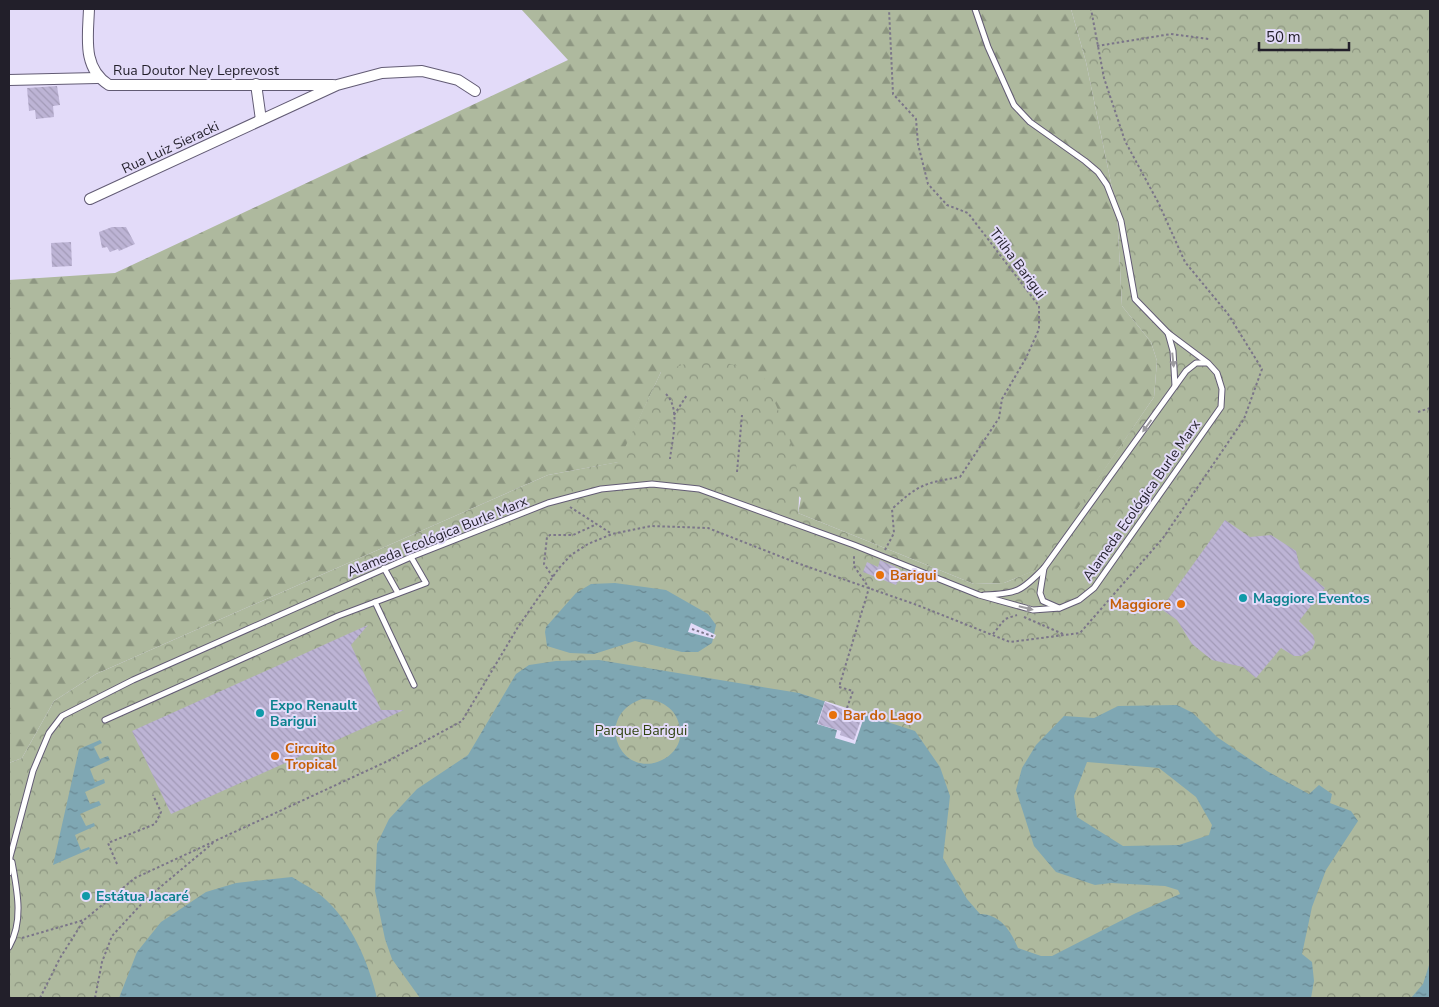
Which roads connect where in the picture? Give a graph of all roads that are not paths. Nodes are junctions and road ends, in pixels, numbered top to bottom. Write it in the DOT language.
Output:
graph roads {
  1 [pos="89,9"];
  2 [pos="975,9"];
  3 [pos="97,78"];
  4 [pos="9,80"];
  5 [pos="256,84"];
  6 [pos="337,85"];
  7 [pos="475,91"];
  8 [pos="261,120"];
  9 [pos="90,199"];
  10 [pos="1168,333"];
  11 [pos="1208,363"];
  12 [pos="1176,387"];
  13 [pos="411,556"];
  14 [pos="384,568"];
  15 [pos="1044,568"];
  16 [pos="398,593"];
  17 [pos="979,595"];
  18 [pos="375,602"];
  19 [pos="1060,608"];
  20 [pos="414,685"];
  21 [pos="105,720"];
  22 [pos="10,857"];
  23 [pos="9,873"];
  24 [pos="9,947"];
  1 -- 3 [label="street, Rua Doutor Ney Leprevost"];
  2 -- 10 [label="lane, Alameda Ecológica Burle Marx"];
  3 -- 4 [label="street"];
  3 -- 5 [label="street, Rua Doutor Ney Leprevost"];
  5 -- 6 [label="street, Rua Doutor Ney Leprevost"];
  5 -- 8 [label="street"];
  6 -- 7 [label="street, Rua Luiz Sieracki"];
  6 -- 8 [label="street, Rua Luiz Sieracki"];
  8 -- 9 [label="street, Rua Luiz Sieracki"];
  10 -- 11 [label="lane, Alameda Ecológica Burle Marx"];
  10 -- 12 [label="lane, one-way"];
  11 -- 12 [label="lane, Alameda Ecológica Burle Marx"];
  11 -- 19 [label="lane, Alameda Ecológica Burle Marx"];
  12 -- 15 [label="lane, Alameda Ecológica Burle Marx, one-way"];
  13 -- 14 [label="lane, Alameda Ecológica Burle Marx"];
  13 -- 16 [label="lane"];
  13 -- 17 [label="lane, Alameda Ecológica Burle Marx"];
  14 -- 16 [label="lane"];
  14 -- 22 [label="lane, Alameda Ecológica Burle Marx"];
  15 -- 17 [label="lane, Alameda Ecológica Burle Marx"];
  15 -- 19 [label="lane"];
  16 -- 18 [label="lane"];
  17 -- 19 [label="lane, Alameda Ecológica Burle Marx, one-way"];
  18 -- 20 [label="lane"];
  18 -- 21 [label="lane"];
  22 -- 23 [label="lane, Alameda Ecológica Burle Marx"];
  22 -- 24 [label="lane, Alameda Ecológica Burle Marx"];
}
